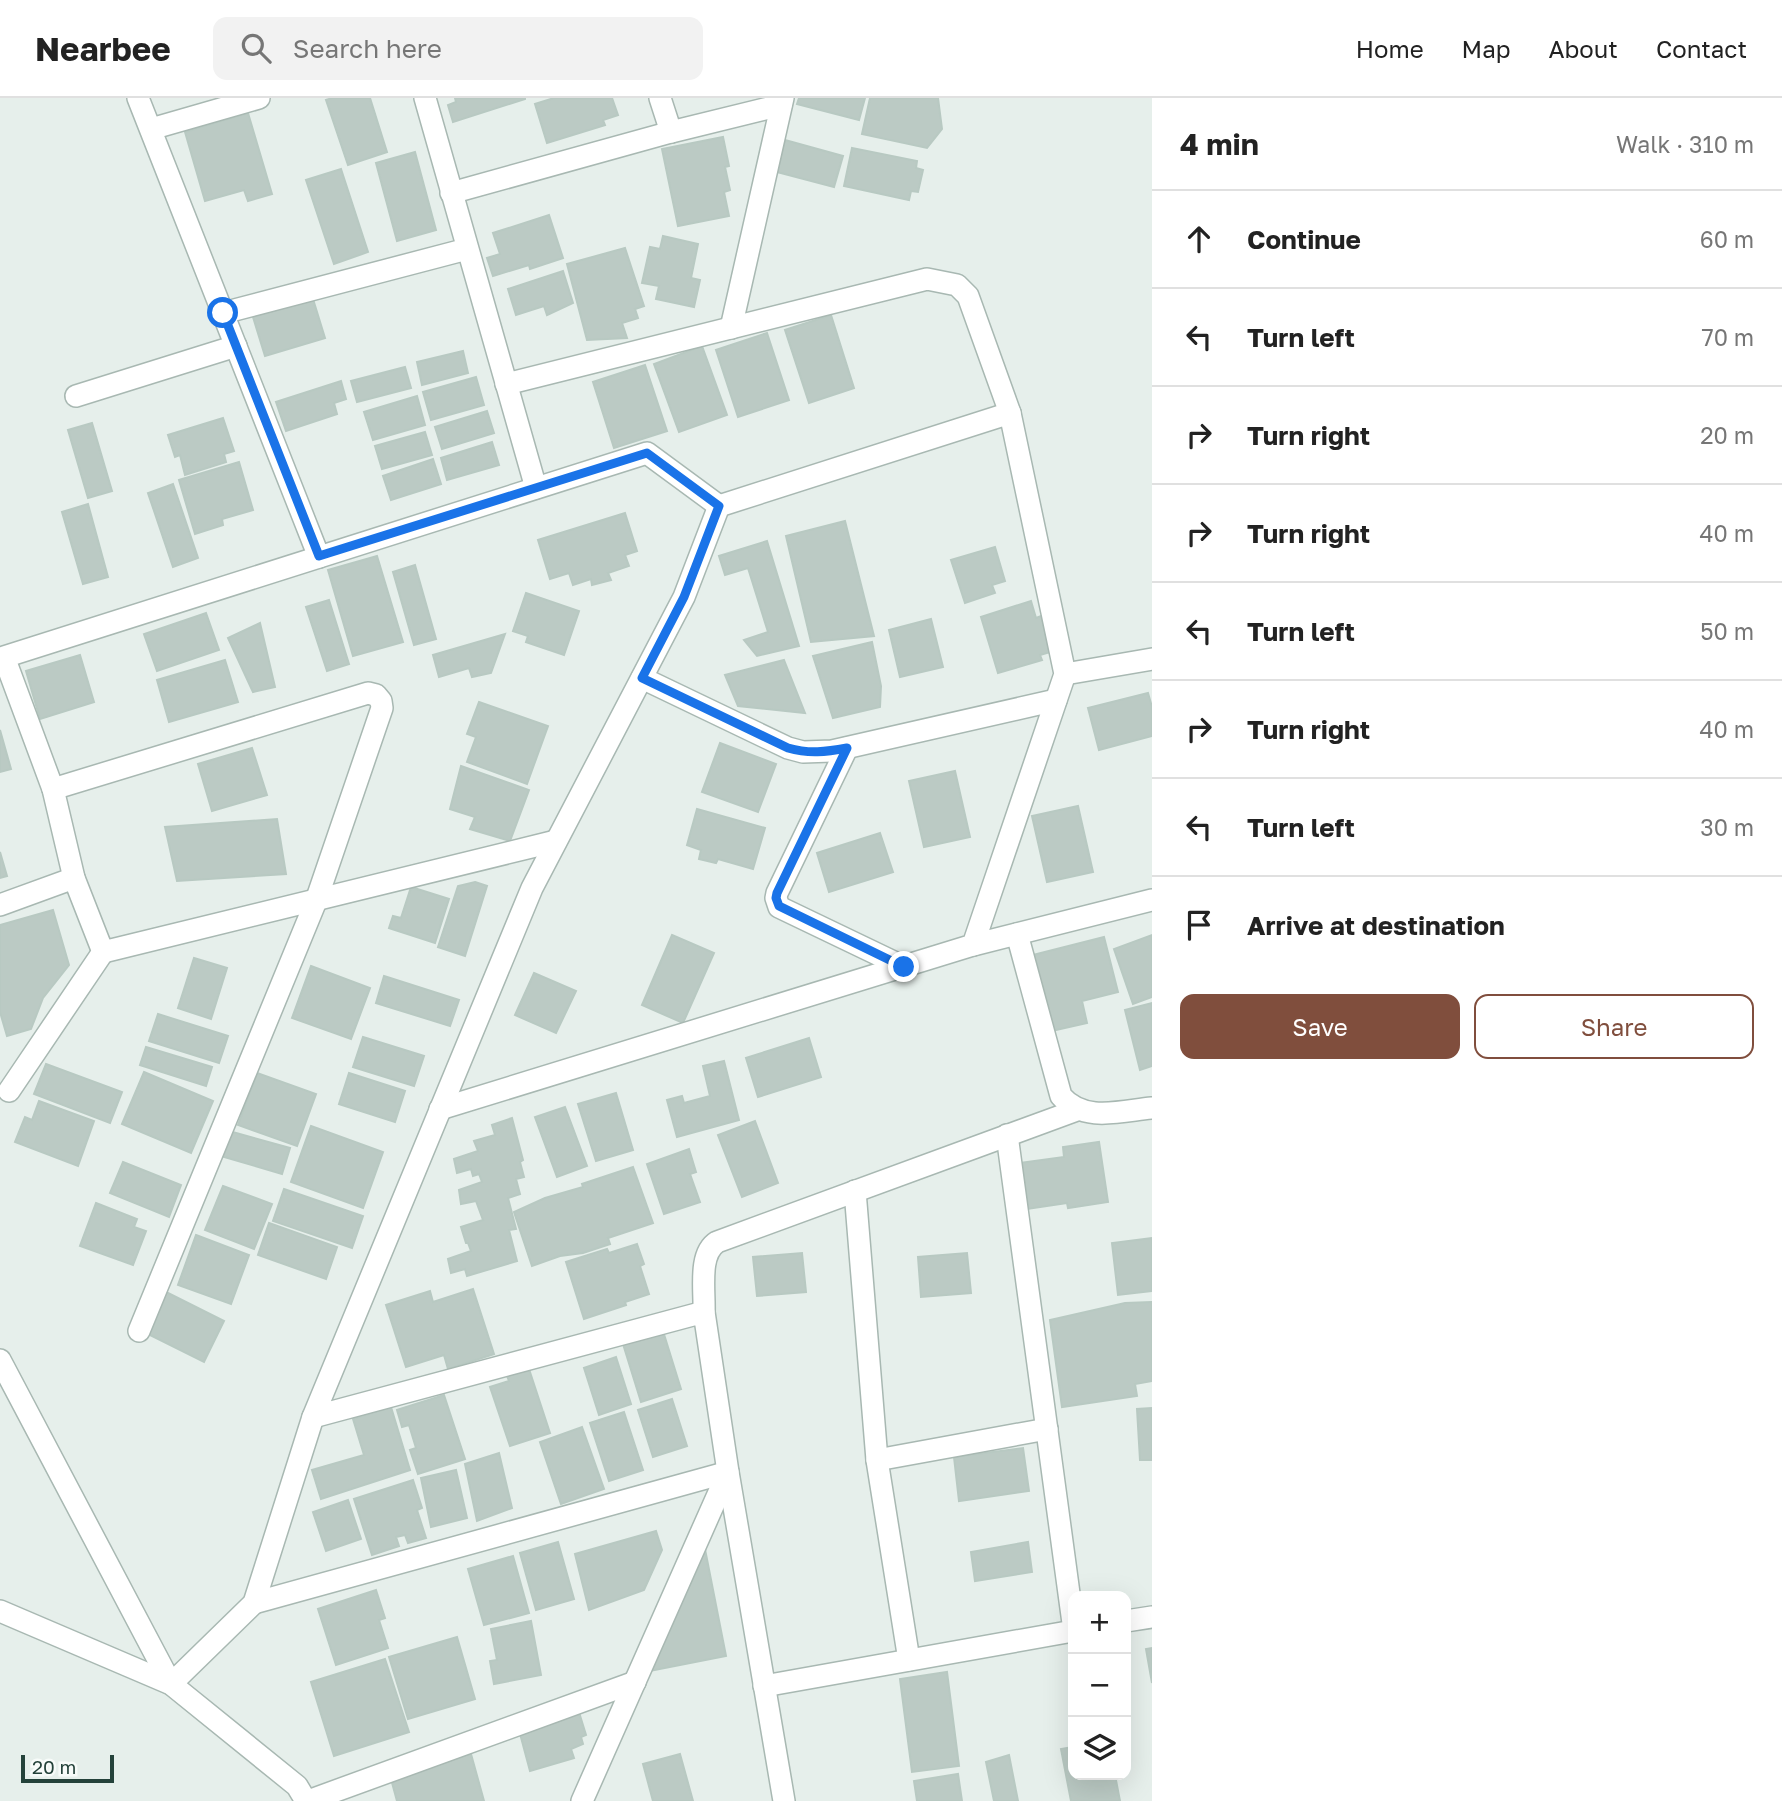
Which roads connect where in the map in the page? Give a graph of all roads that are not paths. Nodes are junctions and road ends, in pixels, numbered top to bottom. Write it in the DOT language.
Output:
graph roads {
  1 [pos="138,98"];
  2 [pos="259,98"];
  3 [pos="425,98"];
  4 [pos="660,98"];
  5 [pos="782,101"];
  6 [pos="151,129"];
  7 [pos="671,132"];
  8 [pos="452,193"];
  9 [pos="467,249"];
  10 [pos="223,313"];
  11 [pos="731,328"];
  12 [pos="236,346"];
  13 [pos="506,384"];
  14 [pos="76,396"];
  15 [pos="1010,413"];
  16 [pos="536,488"];
  17 [pos="719,506"];
  18 [pos="319,556"];
  19 [pos="1152,659"];
  20 [pos="1065,674"];
  21 [pos="642,678"];
  22 [pos="1056,700"];
  23 [pos="847,748"];
  24 [pos="53,789"];
  25 [pos="556,841"];
  26 [pos="74,878"];
  27 [pos="1152,900"];
  28 [pos="316,901"];
  29 [pos="0,905"];
  30 [pos="1017,934"];
  31 [pos="973,945"];
  32 [pos="103,952"];
  33 [pos="904,967"];
  34 [pos="9,1091"];
  35 [pos="1152,1108"];
  36 [pos="440,1109"];
  37 [pos="1077,1110"];
  38 [pos="1007,1135"];
  39 [pos="855,1191"];
  40 [pos="704,1312"];
  41 [pos="139,1331"];
  42 [pos="0,1360"];
  43 [pos="313,1417"];
  44 [pos="1047,1429"];
  45 [pos="877,1460"];
  46 [pos="728,1472"];
  47 [pos="1069,1591"];
  48 [pos="254,1603"];
  49 [pos="0,1611"];
  50 [pos="1152,1617"];
  51 [pos="1131,1620"];
  52 [pos="1068,1632"];
  53 [pos="909,1660"];
  54 [pos="635,1682"];
  55 [pos="171,1684"];
  56 [pos="764,1686"];
  57 [pos="307,1801"];
  58 [pos="582,1801"];
  59 [pos="784,1801"];
  1 -- 6 [label="street"];
  2 -- 6 [label="street"];
  3 -- 8 [label="street"];
  4 -- 7 [label="street"];
  5 -- 7 [label="street"];
  5 -- 11 [label="street"];
  6 -- 10 [label="street"];
  7 -- 8 [label="street"];
  8 -- 9 [label="street"];
  9 -- 10 [label="street"];
  9 -- 13 [label="street"];
  10 -- 12 [label="street"];
  11 -- 13 [label="street"];
  11 -- 15 [label="street"];
  12 -- 14 [label="street"];
  12 -- 18 [label="street"];
  13 -- 16 [label="street"];
  15 -- 17 [label="street"];
  15 -- 20 [label="street"];
  16 -- 17 [label="street"];
  16 -- 18 [label="street"];
  17 -- 21 [label="street"];
  18 -- 24 [label="street"];
  19 -- 20 [label="street"];
  20 -- 22 [label="street"];
  21 -- 23 [label="street"];
  21 -- 25 [label="street"];
  22 -- 23 [label="street"];
  22 -- 31 [label="street"];
  23 -- 33 [label="street"];
  24 -- 26 [label="street"];
  24 -- 28 [label="street"];
  25 -- 28 [label="street"];
  25 -- 36 [label="street"];
  26 -- 29 [label="street"];
  26 -- 32 [label="street"];
  27 -- 30 [label="street"];
  28 -- 32 [label="street"];
  28 -- 41 [label="street"];
  30 -- 31 [label="street"];
  30 -- 37 [label="street"];
  31 -- 33 [label="street"];
  32 -- 34 [label="street"];
  33 -- 36 [label="street"];
  35 -- 37 [label="street"];
  36 -- 43 [label="street"];
  37 -- 38 [label="street"];
  38 -- 39 [label="street"];
  38 -- 44 [label="street"];
  39 -- 40 [label="street"];
  39 -- 45 [label="street"];
  40 -- 43 [label="street"];
  40 -- 46 [label="street"];
  42 -- 55 [label="street"];
  43 -- 48 [label="street"];
  44 -- 45 [label="street"];
  44 -- 47 [label="street"];
  45 -- 53 [label="street"];
  46 -- 48 [label="street"];
  46 -- 54 [label="street"];
  46 -- 56 [label="street"];
  48 -- 55 [label="street"];
  49 -- 55 [label="street"];
  50 -- 51 [label="street"];
  52 -- 53 [label="street"];
  53 -- 56 [label="street"];
  54 -- 57 [label="street"];
  54 -- 58 [label="street"];
  55 -- 57 [label="street"];
  56 -- 59 [label="street"];
}
